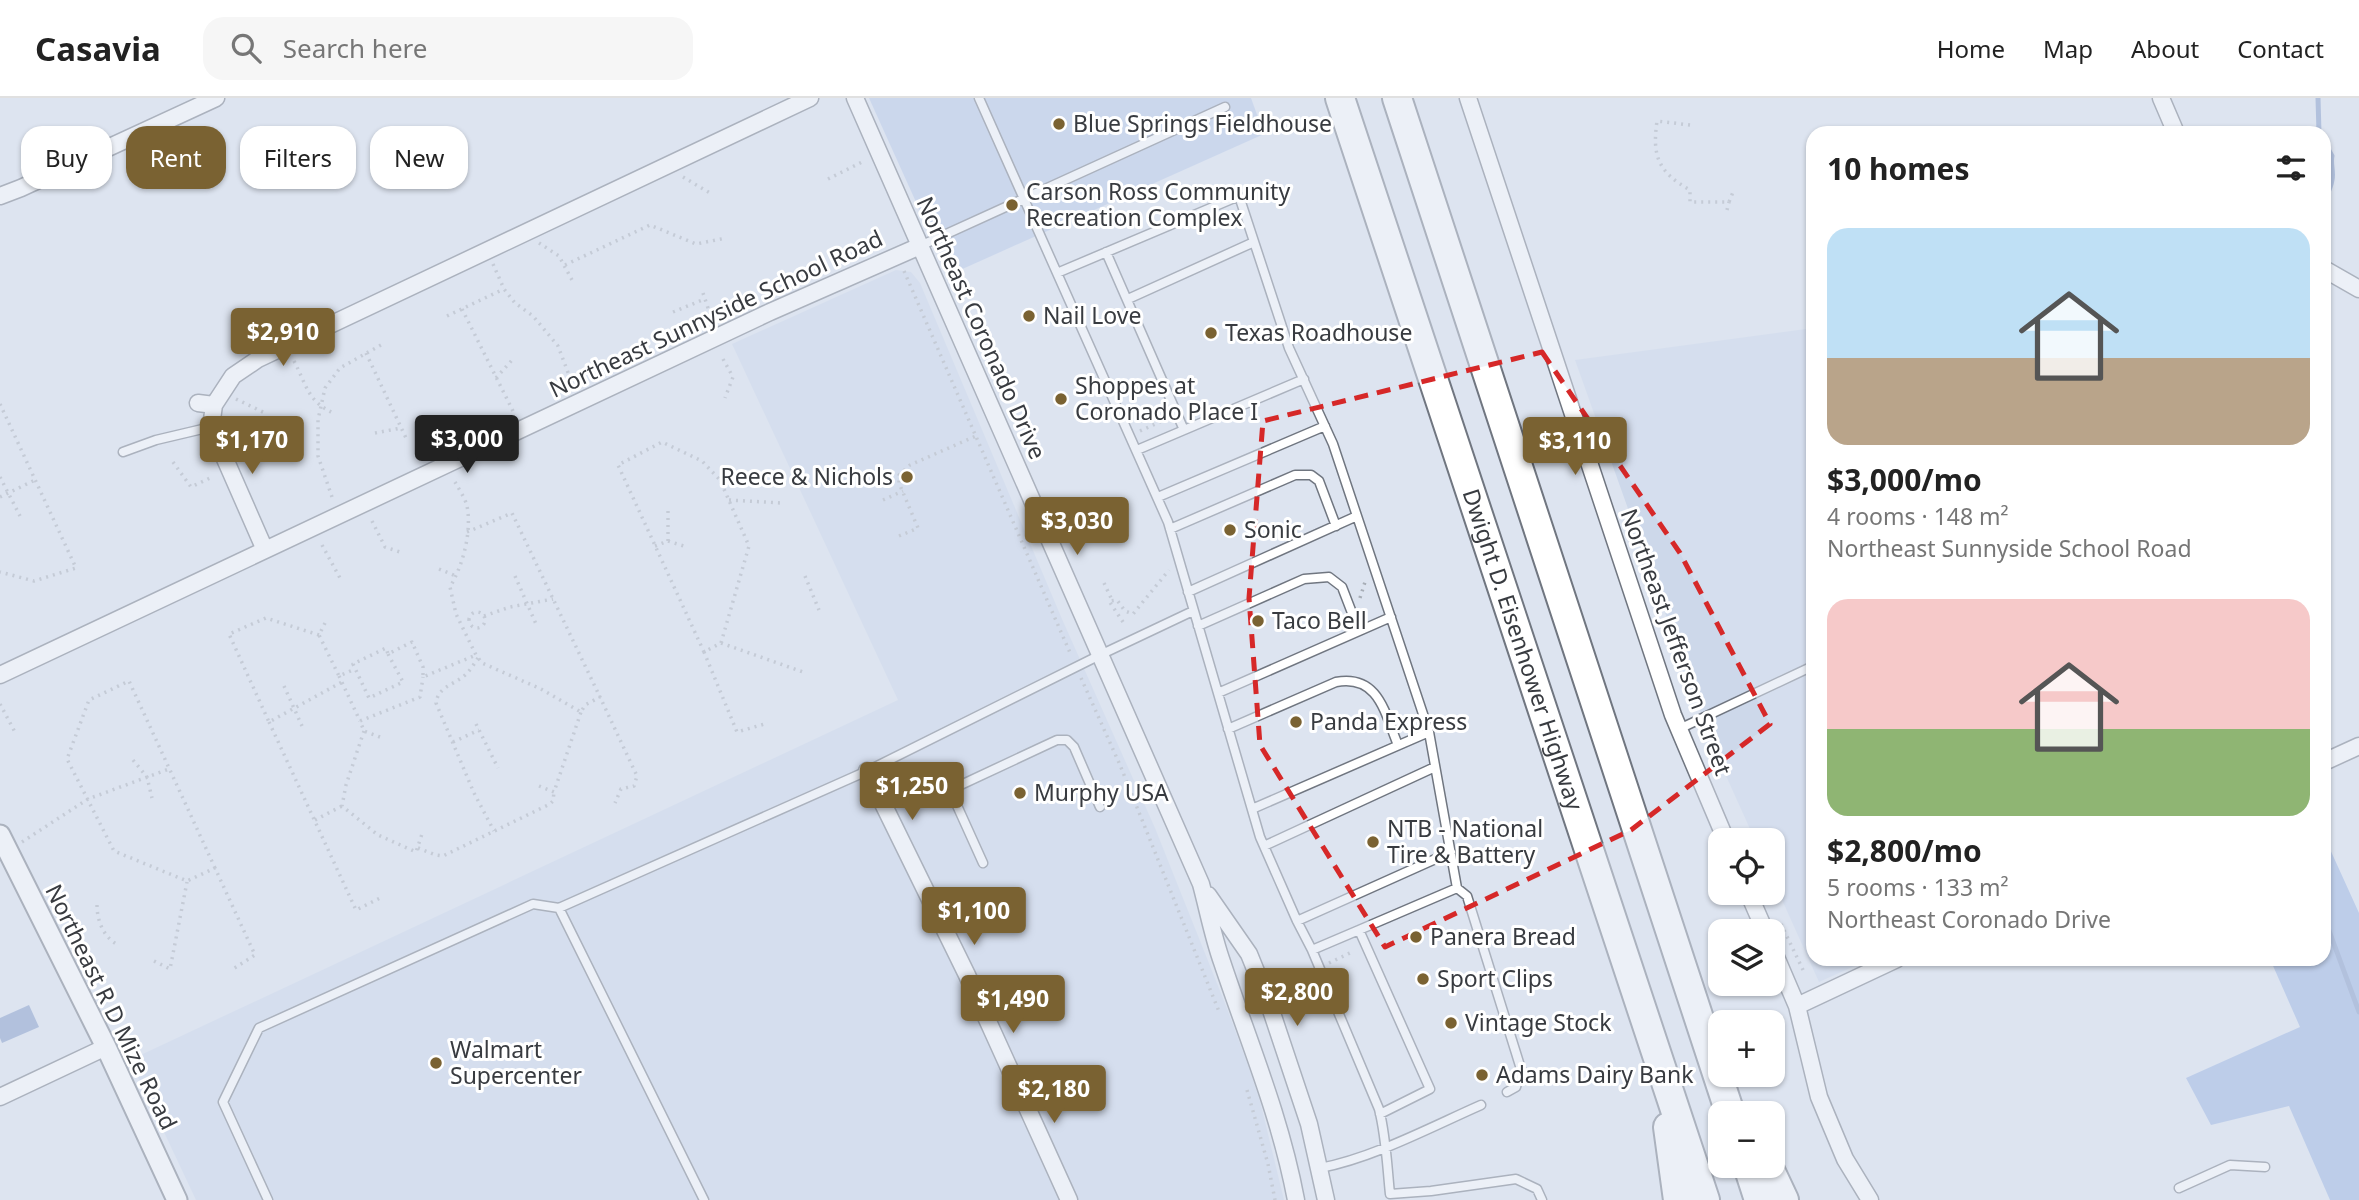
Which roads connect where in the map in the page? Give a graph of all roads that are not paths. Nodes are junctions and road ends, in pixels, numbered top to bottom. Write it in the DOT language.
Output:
graph roads {
  1 [pos="216,98"];
  2 [pos="810,98"];
  3 [pos="855,98"];
  4 [pos="979,98"];
  5 [pos="1340,98"];
  6 [pos="1396,98"];
  7 [pos="1468,98"];
  8 [pos="2161,98"];
  9 [pos="1225,107"];
  10 [pos="2173,126"];
  11 [pos="0,195"];
  12 [pos="1025,198"];
  13 [pos="1254,242"];
  14 [pos="920,246"];
  15 [pos="1106,252"];
  16 [pos="1057,273"];
  17 [pos="2331,273"];
  18 [pos="2359,289"];
  19 [pos="1128,299"];
  20 [pos="1304,379"];
  21 [pos="211,426"];
  22 [pos="1325,426"];
  23 [pos="1184,430"];
  24 [pos="1137,450"];
  25 [pos="123,452"];
  26 [pos="1158,497"];
  27 [pos="1357,516"];
  28 [pos="1336,526"];
  29 [pos="1170,529"];
  30 [pos="265,550"];
  31 [pos="1188,592"];
  32 [pos="1194,611"];
  33 [pos="1391,617"];
  34 [pos="1198,626"];
  35 [pos="1359,631"];
  36 [pos="1100,655"];
  37 [pos="1806,669"];
  38 [pos="0,675"];
  39 [pos="1218,693"];
  40 [pos="1228,729"];
  41 [pos="1679,729"];
  42 [pos="1429,732"];
  43 [pos="1398,745"];
  44 [pos="2359,746"];
  45 [pos="2331,759"];
  46 [pos="1435,768"];
  47 [pos="867,771"];
  48 [pos="1100,807"];
  49 [pos="1252,809"];
  50 [pos="1721,828"];
  51 [pos="0,835"];
  52 [pos="1264,846"];
  53 [pos="1451,852"];
  54 [pos="983,863"];
  55 [pos="1201,884"];
  56 [pos="1457,888"];
  57 [pos="559,908"];
  58 [pos="1297,921"];
  59 [pos="1359,930"];
  60 [pos="1312,950"];
  61 [pos="1882,966"];
  62 [pos="1785,978"];
  63 [pos="1694,1003"];
  64 [pos="1797,1006"];
  65 [pos="1708,1034"];
  66 [pos="106,1047"];
  67 [pos="1660,1062"];
  68 [pos="1507,1093"];
  69 [pos="0,1097"];
  70 [pos="1726,1101"];
  71 [pos="1481,1105"];
  72 [pos="1380,1114"];
  73 [pos="1384,1147"];
  74 [pos="2266,1167"];
  75 [pos="1320,1168"];
  76 [pos="1752,1178"];
  77 [pos="1774,1178"];
  78 [pos="2179,1188"];
  79 [pos="177,1200"];
  80 [pos="268,1200"];
  81 [pos="704,1200"];
  82 [pos="1069,1200"];
  83 [pos="1296,1200"];
  84 [pos="1326,1200"];
  85 [pos="1542,1200"];
  86 [pos="1678,1200"];
  87 [pos="1705,1200"];
  88 [pos="1759,1200"];
  89 [pos="1784,1200"];
  90 [pos="1870,1200"];
  1 -- 11 [label="street"];
  2 -- 21 [label="street"];
  3 -- 14 [label="street, Northeast Coronado Drive"];
  4 -- 12 [label="lane"];
  5 -- 67 [label="highway, Dwight D. Eisenhower Highway"];
  6 -- 63 [label="highway"];
  7 -- 41 [label="street, Northeast Jefferson Street"];
  8 -- 10 [label="street"];
  9 -- 12 [label="lane"];
  12 -- 14 [label="lane"];
  12 -- 16 [label="lane"];
  13 -- 15 [label="lane"];
  13 -- 19 [label="lane"];
  13 -- 20 [label="lane"];
  14 -- 30 [label="street, Northeast Sunnyside School Road"];
  14 -- 36 [label="street, Northeast Coronado Drive"];
  15 -- 16 [label="lane"];
  15 -- 19 [label="lane"];
  16 -- 24 [label="lane"];
  17 -- 18 [label="street"];
  19 -- 23 [label="lane"];
  20 -- 22 [label="lane"];
  20 -- 23 [label="lane"];
  21 -- 25 [label="lane"];
  21 -- 30 [label="street"];
  22 -- 26 [label="lane"];
  22 -- 27 [label="lane"];
  23 -- 24 [label="lane"];
  24 -- 26 [label="lane"];
  26 -- 29 [label="lane"];
  27 -- 28 [label="lane"];
  27 -- 33 [label="lane"];
  28 -- 29 [label="lane"];
  28 -- 31 [label="lane"];
  29 -- 31 [label="lane"];
  30 -- 38 [label="street, Northeast Sunnyside School Road"];
  31 -- 32 [label="lane"];
  32 -- 34 [label="lane"];
  32 -- 36 [label="lane"];
  33 -- 35 [label="lane"];
  33 -- 42 [label="lane"];
  34 -- 35 [label="lane"];
  34 -- 39 [label="lane"];
  35 -- 39 [label="lane"];
  36 -- 47 [label="lane"];
  36 -- 55 [label="street, Northeast Coronado Drive"];
  37 -- 41 [label="lane"];
  39 -- 40 [label="lane"];
  40 -- 43 [label="lane"];
  40 -- 49 [label="lane"];
  41 -- 50 [label="street, Northeast Jefferson Street"];
  42 -- 43 [label="lane"];
  42 -- 46 [label="lane"];
  43 -- 49 [label="lane"];
  44 -- 45 [label="street"];
  46 -- 52 [label="lane"];
  46 -- 53 [label="lane"];
  47 -- 57 [label="lane"];
  47 -- 82 [label="street"];
  48 -- 54 [label="lane"];
  49 -- 52 [label="lane"];
  51 -- 66 [label="street, Northeast R D Mize Road"];
  52 -- 58 [label="lane"];
  53 -- 56 [label="lane"];
  53 -- 58 [label="lane"];
  55 -- 75 [label="street, Northeast Coronado Drive"];
  55 -- 83 [label="street, Northeast Coronado Drive"];
  56 -- 59 [label="lane"];
  56 -- 68 [label="lane"];
  57 -- 80 [label="lane"];
  57 -- 81 [label="lane"];
  58 -- 60 [label="lane"];
  59 -- 60 [label="lane"];
  59 -- 72 [label="lane"];
  60 -- 72 [label="lane"];
  61 -- 64 [label="street"];
  62 -- 64 [label="street"];
  63 -- 65 [label="highway"];
  63 -- 70 [label="highway"];
  64 -- 90 [label="street"];
  66 -- 69 [label="street"];
  66 -- 79 [label="street, Northeast R D Mize Road"];
  67 -- 86 [label="highway"];
  67 -- 87 [label="highway, Dwight D. Eisenhower Highway"];
  71 -- 73 [label="lane"];
  72 -- 73 [label="lane"];
  73 -- 75 [label="lane"];
  73 -- 85 [label="lane"];
  74 -- 78 [label="lane"];
  75 -- 84 [label="street, Northeast Coronado Drive"];
  76 -- 88 [label="highway"];
  77 -- 89 [label="highway"];
}
